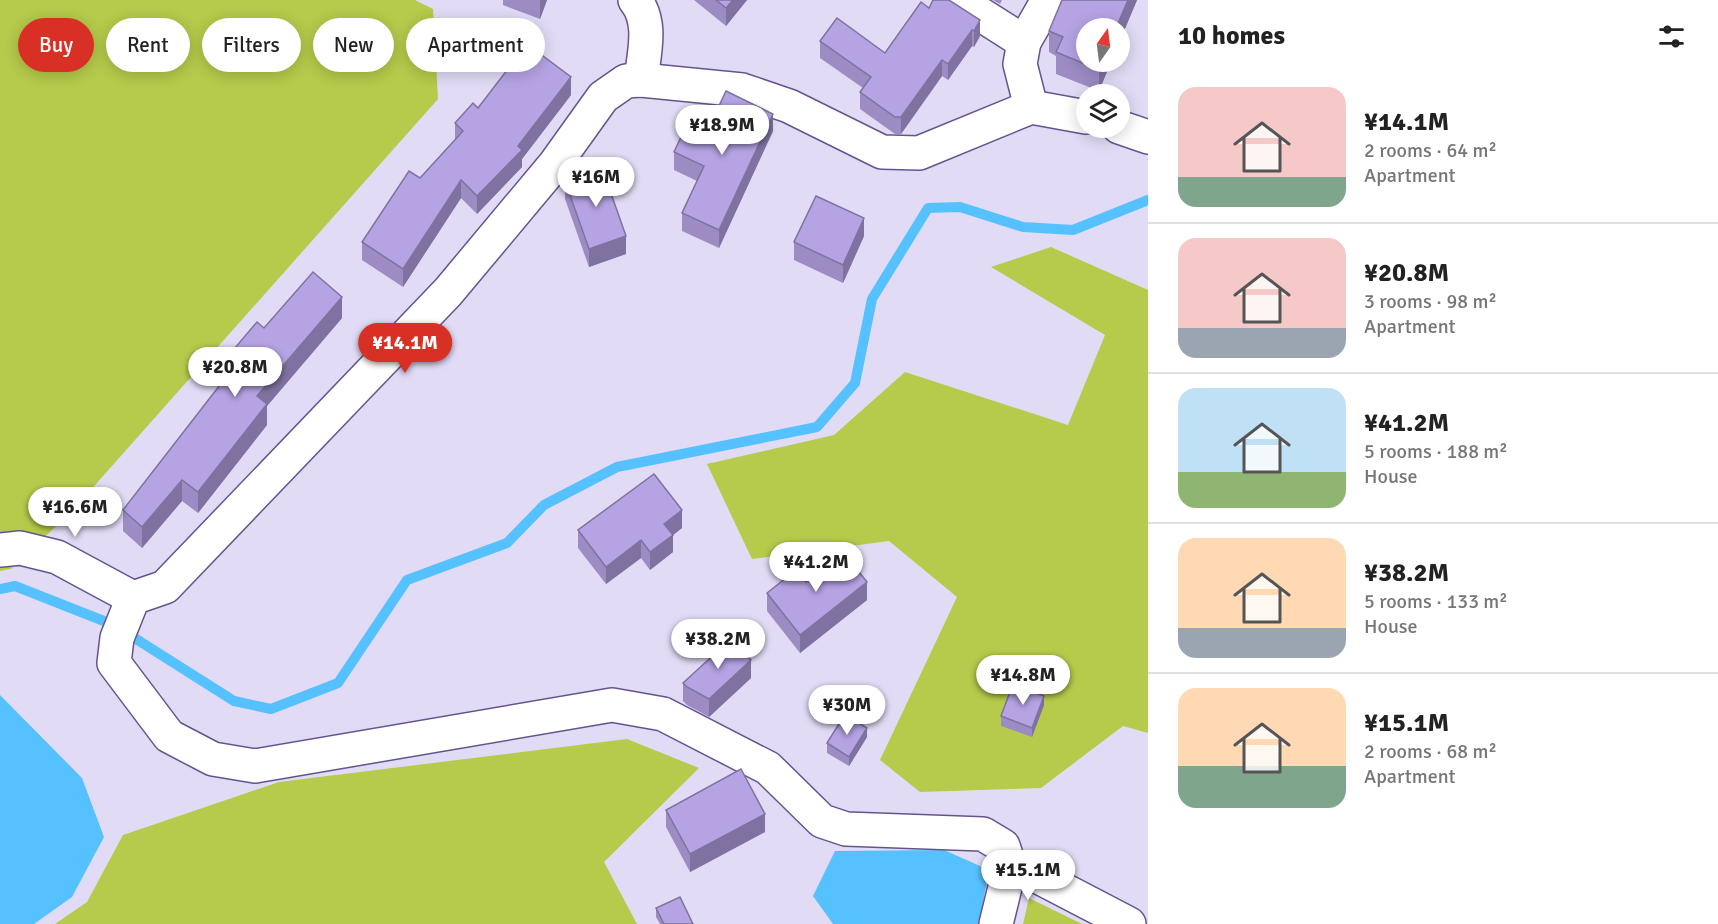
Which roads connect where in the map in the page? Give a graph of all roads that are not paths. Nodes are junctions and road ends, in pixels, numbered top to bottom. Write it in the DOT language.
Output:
graph roads {
  1 [pos="958,0"];
  2 [pos="1048,0"];
  3 [pos="648,8"];
  4 [pos="1024,42"];
  5 [pos="641,80"];
  6 [pos="1031,107"];
  7 [pos="1076,115"];
  8 [pos="1130,131"];
  9 [pos="1148,137"];
  10 [pos="0,550"];
  11 [pos="125,617"];
  12 [pos="1010,867"];
  13 [pos="996,924"];
  14 [pos="1130,924"];
  1 -- 4 [label="street"];
  2 -- 4 [label="street"];
  3 -- 5 [label="street"];
  4 -- 6 [label="street"];
  5 -- 6 [label="street"];
  5 -- 11 [label="street"];
  6 -- 7 [label="street"];
  8 -- 9 [label="street"];
  10 -- 11 [label="street"];
  11 -- 12 [label="street"];
  12 -- 13 [label="street"];
  12 -- 14 [label="street"];
}
